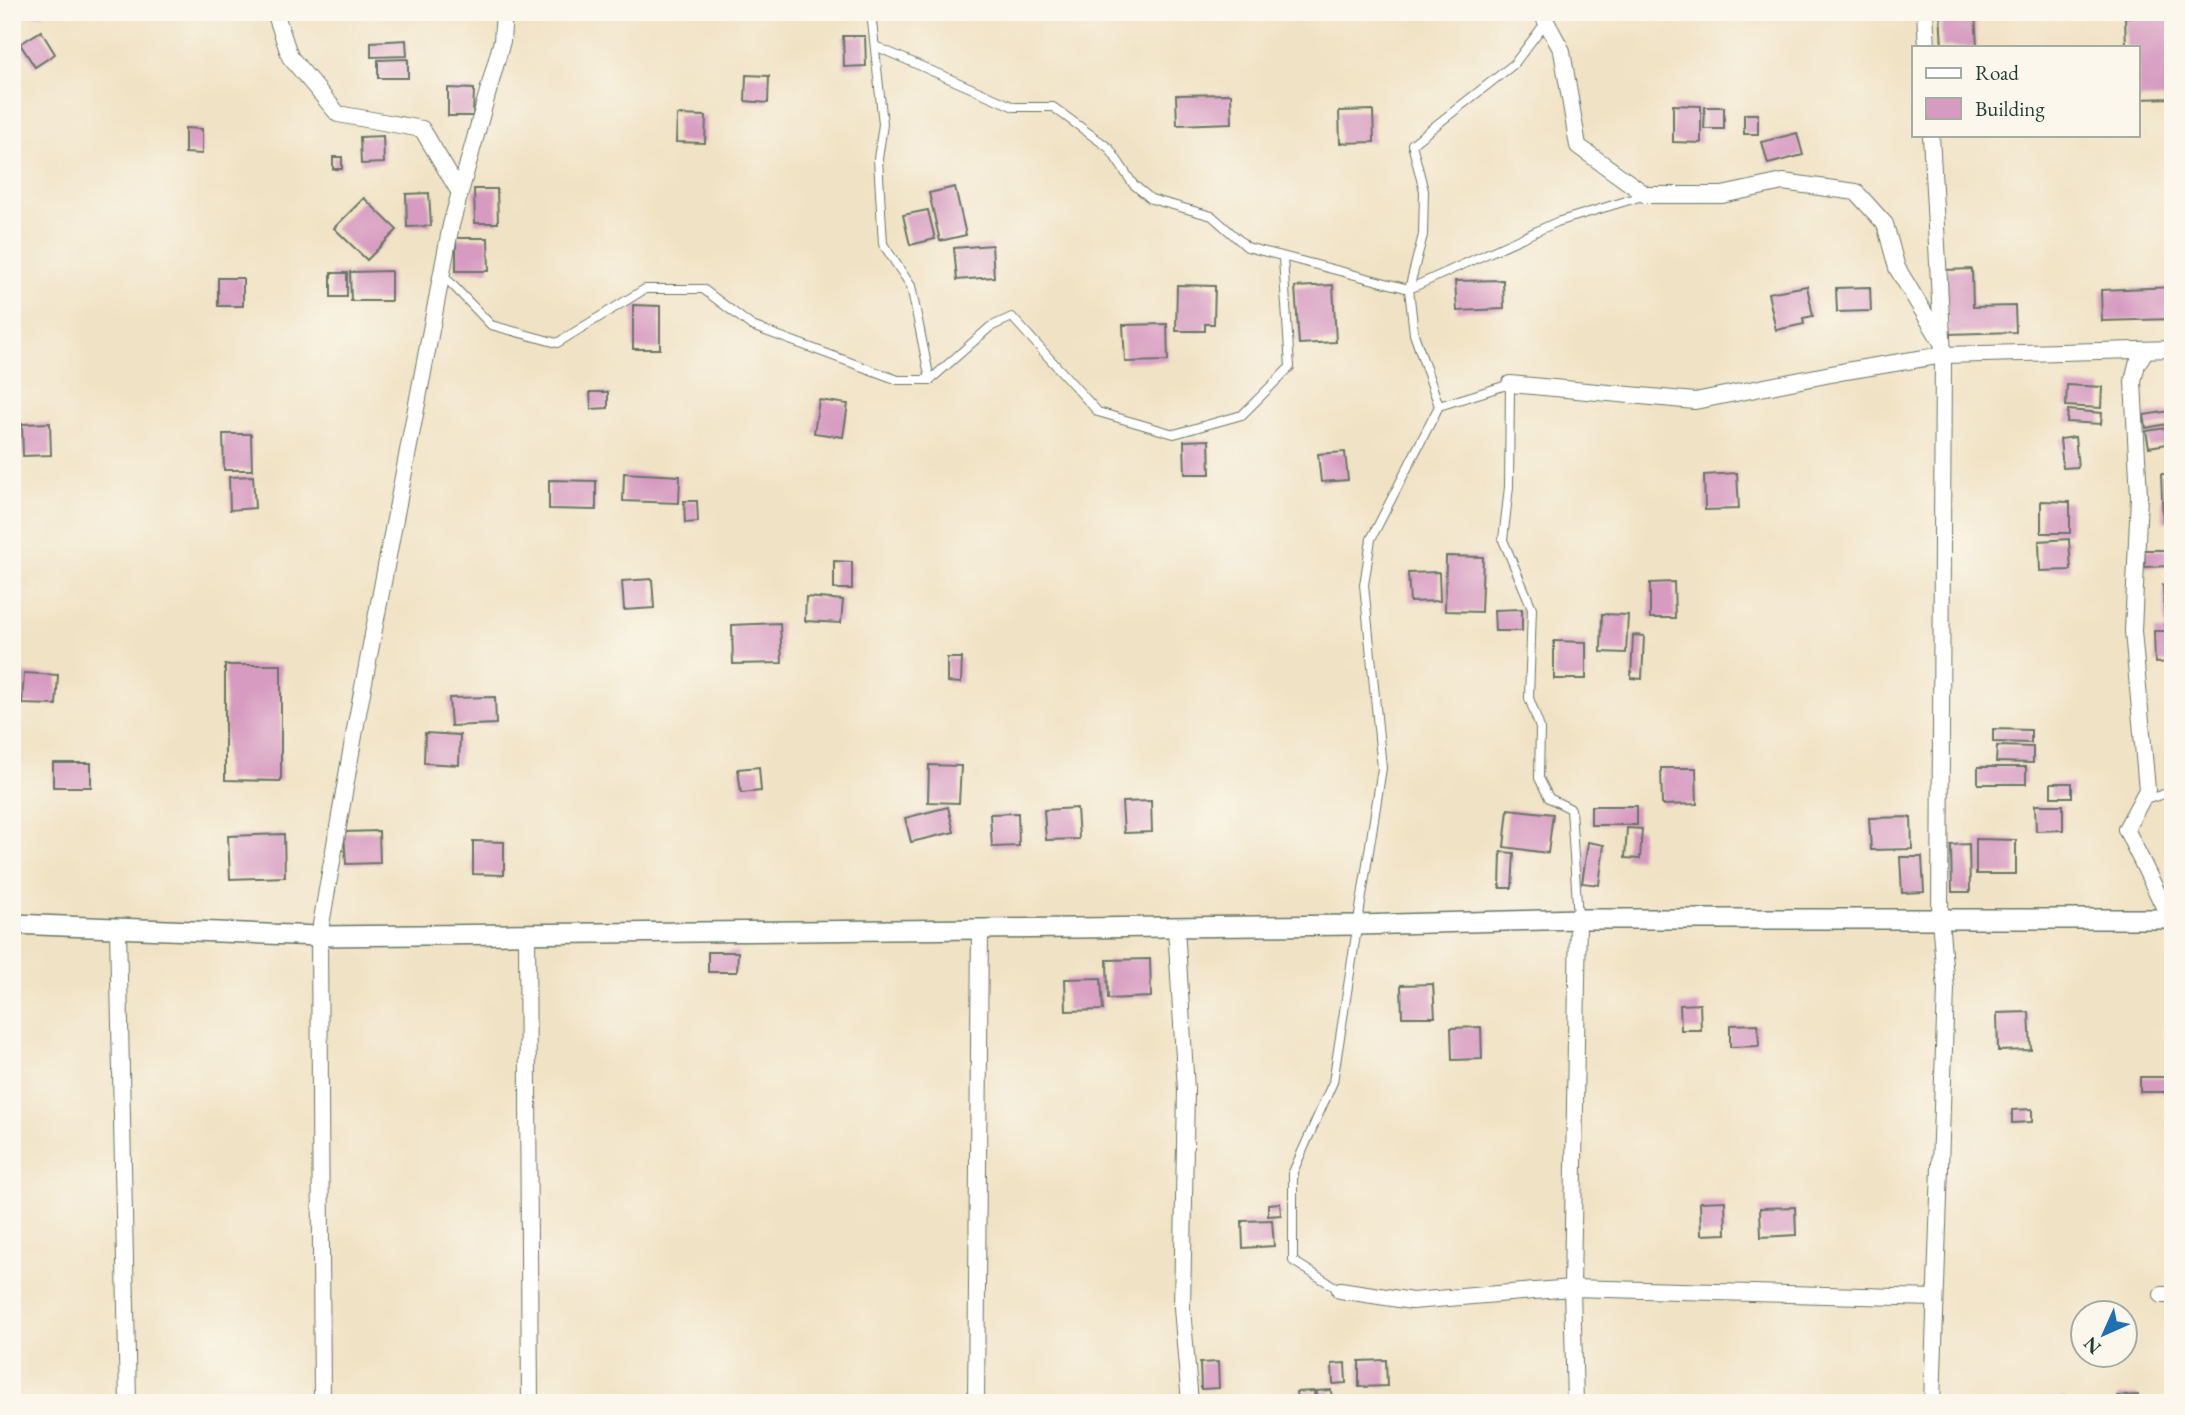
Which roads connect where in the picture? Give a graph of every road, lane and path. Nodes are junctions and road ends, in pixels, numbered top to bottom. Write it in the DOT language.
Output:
graph roads {
  1 [pos="275,12"];
  2 [pos="504,12"];
  3 [pos="871,12"];
  4 [pos="1925,12"];
  5 [pos="1543,17"];
  6 [pos="875,46"];
  7 [pos="1927,46"];
  8 [pos="1931,136"];
  9 [pos="460,193"];
  10 [pos="1646,195"];
  11 [pos="1283,258"];
  12 [pos="442,274"];
  13 [pos="1409,289"];
  14 [pos="1943,349"];
  15 [pos="2173,349"];
  16 [pos="2146,350"];
  17 [pos="930,380"];
  18 [pos="1510,384"];
  19 [pos="1438,406"];
  20 [pos="2173,791"];
  21 [pos="2141,802"];
  22 [pos="1578,919"];
  23 [pos="1940,919"];
  24 [pos="2171,919"];
  25 [pos="12,925"];
  26 [pos="1357,925"];
  27 [pos="1175,927"];
  28 [pos="118,929"];
  29 [pos="980,929"];
  30 [pos="527,933"];
  31 [pos="319,936"];
  32 [pos="1572,1288"];
  33 [pos="1340,1290"];
  34 [pos="1935,1298"];
  35 [pos="128,1403"];
  36 [pos="322,1403"];
  37 [pos="530,1403"];
  38 [pos="976,1403"];
  39 [pos="1190,1403"];
  40 [pos="1575,1403"];
  41 [pos="1932,1403"];
  1 -- 9 [label="street"];
  2 -- 9 [label="street"];
  3 -- 6 [label="lane"];
  4 -- 7 [label="street"];
  5 -- 10 [label="street"];
  5 -- 13 [label="lane"];
  6 -- 11 [label="lane"];
  6 -- 17 [label="lane"];
  8 -- 14 [label="street"];
  9 -- 12 [label="street"];
  10 -- 13 [label="lane"];
  10 -- 14 [label="street"];
  11 -- 13 [label="lane"];
  11 -- 17 [label="lane"];
  12 -- 17 [label="lane"];
  12 -- 31 [label="street"];
  13 -- 19 [label="lane"];
  14 -- 16 [label="street"];
  14 -- 18 [label="street"];
  14 -- 23 [label="street"];
  15 -- 16 [label="street"];
  16 -- 21 [label="street"];
  18 -- 19 [label="lane"];
  18 -- 22 [label="lane"];
  19 -- 26 [label="lane"];
  20 -- 21 [label="lane"];
  21 -- 24 [label="street"];
  22 -- 23 [label="street"];
  22 -- 26 [label="street"];
  22 -- 32 [label="street"];
  23 -- 24 [label="street"];
  23 -- 34 [label="street"];
  25 -- 28 [label="street"];
  26 -- 27 [label="street"];
  26 -- 33 [label="lane"];
  27 -- 29 [label="street"];
  27 -- 39 [label="street"];
  28 -- 31 [label="street"];
  28 -- 35 [label="street"];
  29 -- 30 [label="street"];
  29 -- 38 [label="street"];
  30 -- 31 [label="street"];
  30 -- 37 [label="street"];
  31 -- 36 [label="street"];
  32 -- 33 [label="street"];
  32 -- 34 [label="street"];
  32 -- 40 [label="street"];
  34 -- 41 [label="street"];
}
